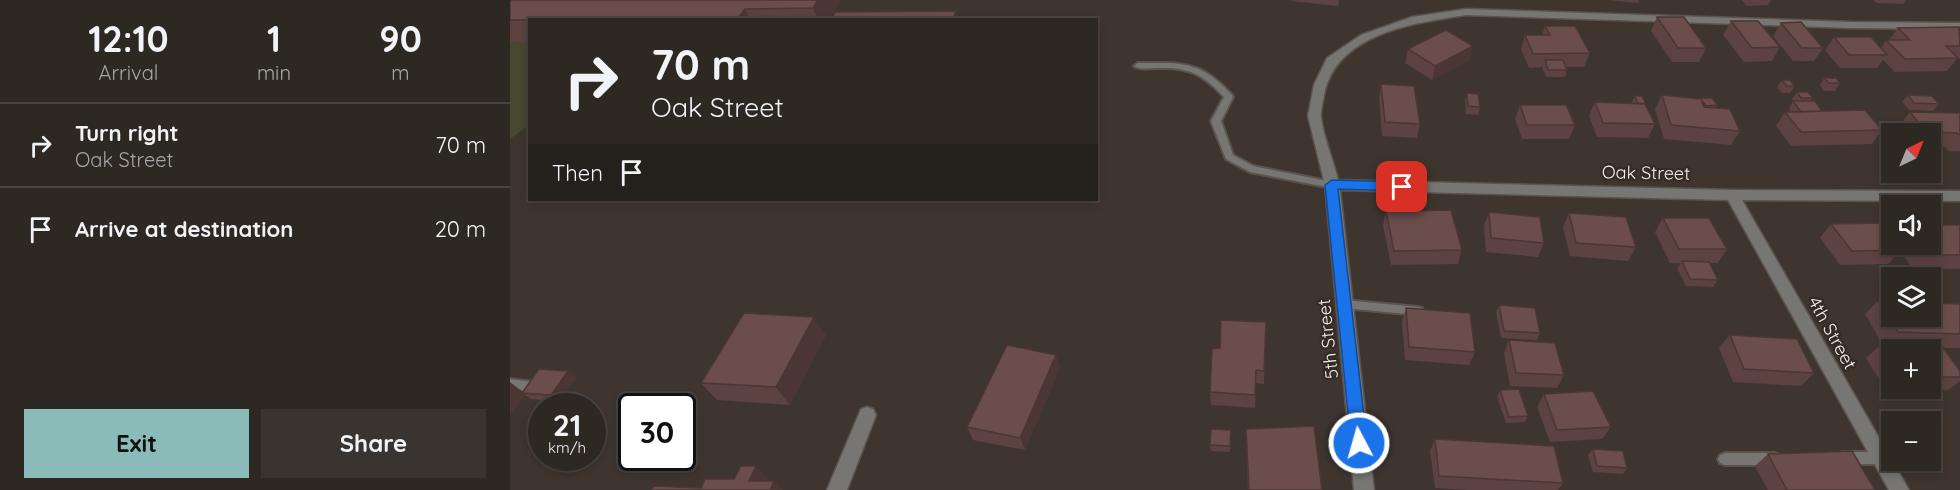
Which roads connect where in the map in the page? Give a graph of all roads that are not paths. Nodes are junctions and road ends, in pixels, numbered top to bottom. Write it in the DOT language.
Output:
graph roads {
  1 [pos="1960,26"];
  2 [pos="1138,66"];
  3 [pos="1332,185"];
  4 [pos="1732,195"];
  5 [pos="1960,196"];
  6 [pos="1344,304"];
  7 [pos="1434,313"];
  8 [pos="510,384"];
  9 [pos="537,387"];
  10 [pos="867,415"];
  11 [pos="1833,458"];
  12 [pos="1881,458"];
  13 [pos="1725,459"];
  14 [pos="1785,459"];
  15 [pos="1888,471"];
  16 [pos="837,490"];
  17 [pos="1364,490"];
  18 [pos="1899,490"];
  1 -- 3 [label="street, 5th Street"];
  2 -- 3 [label="lane"];
  3 -- 4 [label="street, Oak Street"];
  3 -- 6 [label="street, 5th Street"];
  4 -- 5 [label="street, Oak Street"];
  4 -- 12 [label="street, 4th Street"];
  6 -- 7 [label="lane"];
  6 -- 17 [label="street, 5th Street"];
  8 -- 9 [label="lane"];
  10 -- 16 [label="street"];
  11 -- 12 [label="lane"];
  13 -- 14 [label="lane"];
  15 -- 18 [label="street, 4th Street"];
}
